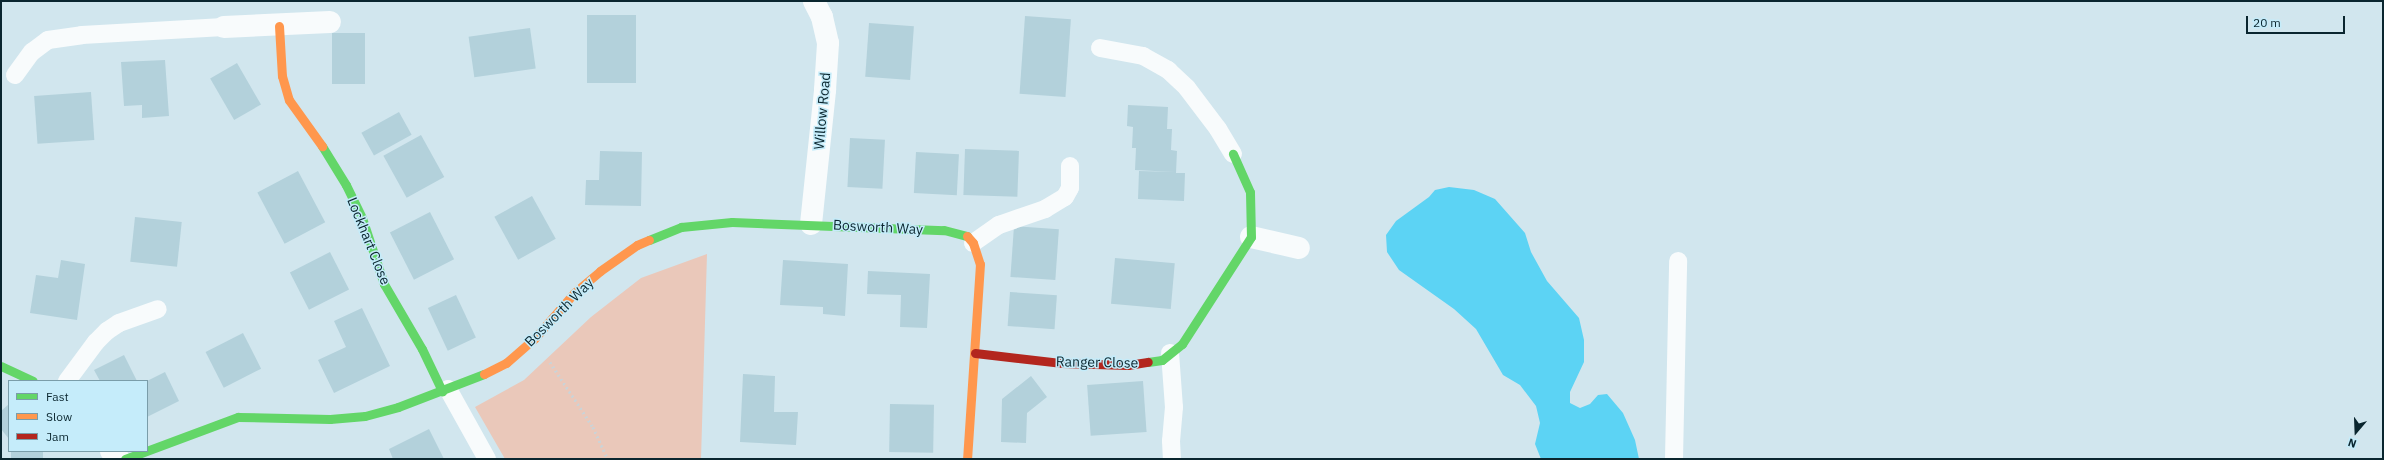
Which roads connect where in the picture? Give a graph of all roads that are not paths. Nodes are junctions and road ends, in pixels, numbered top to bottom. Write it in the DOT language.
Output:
graph roads {
  1 [pos="814,1"];
  2 [pos="330,22"];
  3 [pos="279,26"];
  4 [pos="224,27"];
  5 [pos="1100,48"];
  6 [pos="15,75"];
  7 [pos="1233,154"];
  8 [pos="1070,166"];
  9 [pos="811,224"];
  10 [pos="1251,237"];
  11 [pos="974,243"];
  12 [pos="1299,248"];
  13 [pos="1678,261"];
  14 [pos="158,310"];
  15 [pos="975,353"];
  16 [pos="1170,353"];
  17 [pos="1,366"];
  18 [pos="31,380"];
  19 [pos="68,380"];
  20 [pos="445,390"];
  21 [pos="148,450"];
  22 [pos="143,452"];
  23 [pos="125,459"];
  24 [pos="486,459"];
  25 [pos="967,459"];
  26 [pos="1172,459"];
  27 [pos="1674,459"];
  1 -- 9 [label="street, Willow Road"];
  2 -- 3 [label="street"];
  3 -- 4 [label="street"];
  3 -- 20 [label="street, Lockhart Close"];
  4 -- 6 [label="lane"];
  5 -- 7 [label="lane"];
  7 -- 10 [label="street"];
  8 -- 11 [label="lane"];
  9 -- 11 [label="street, Bosworth Way"];
  9 -- 20 [label="street, Bosworth Way"];
  10 -- 12 [label="street"];
  10 -- 16 [label="street, Ranger Close"];
  11 -- 15 [label="street"];
  13 -- 27 [label="lane"];
  14 -- 19 [label="lane"];
  15 -- 16 [label="street, Ranger Close"];
  15 -- 25 [label="street"];
  16 -- 26 [label="lane"];
  17 -- 18 [label="street"];
  20 -- 21 [label="street, Bosworth Way"];
  20 -- 24 [label="lane"];
  22 -- 23 [label="street, Bosworth Way"];
}
